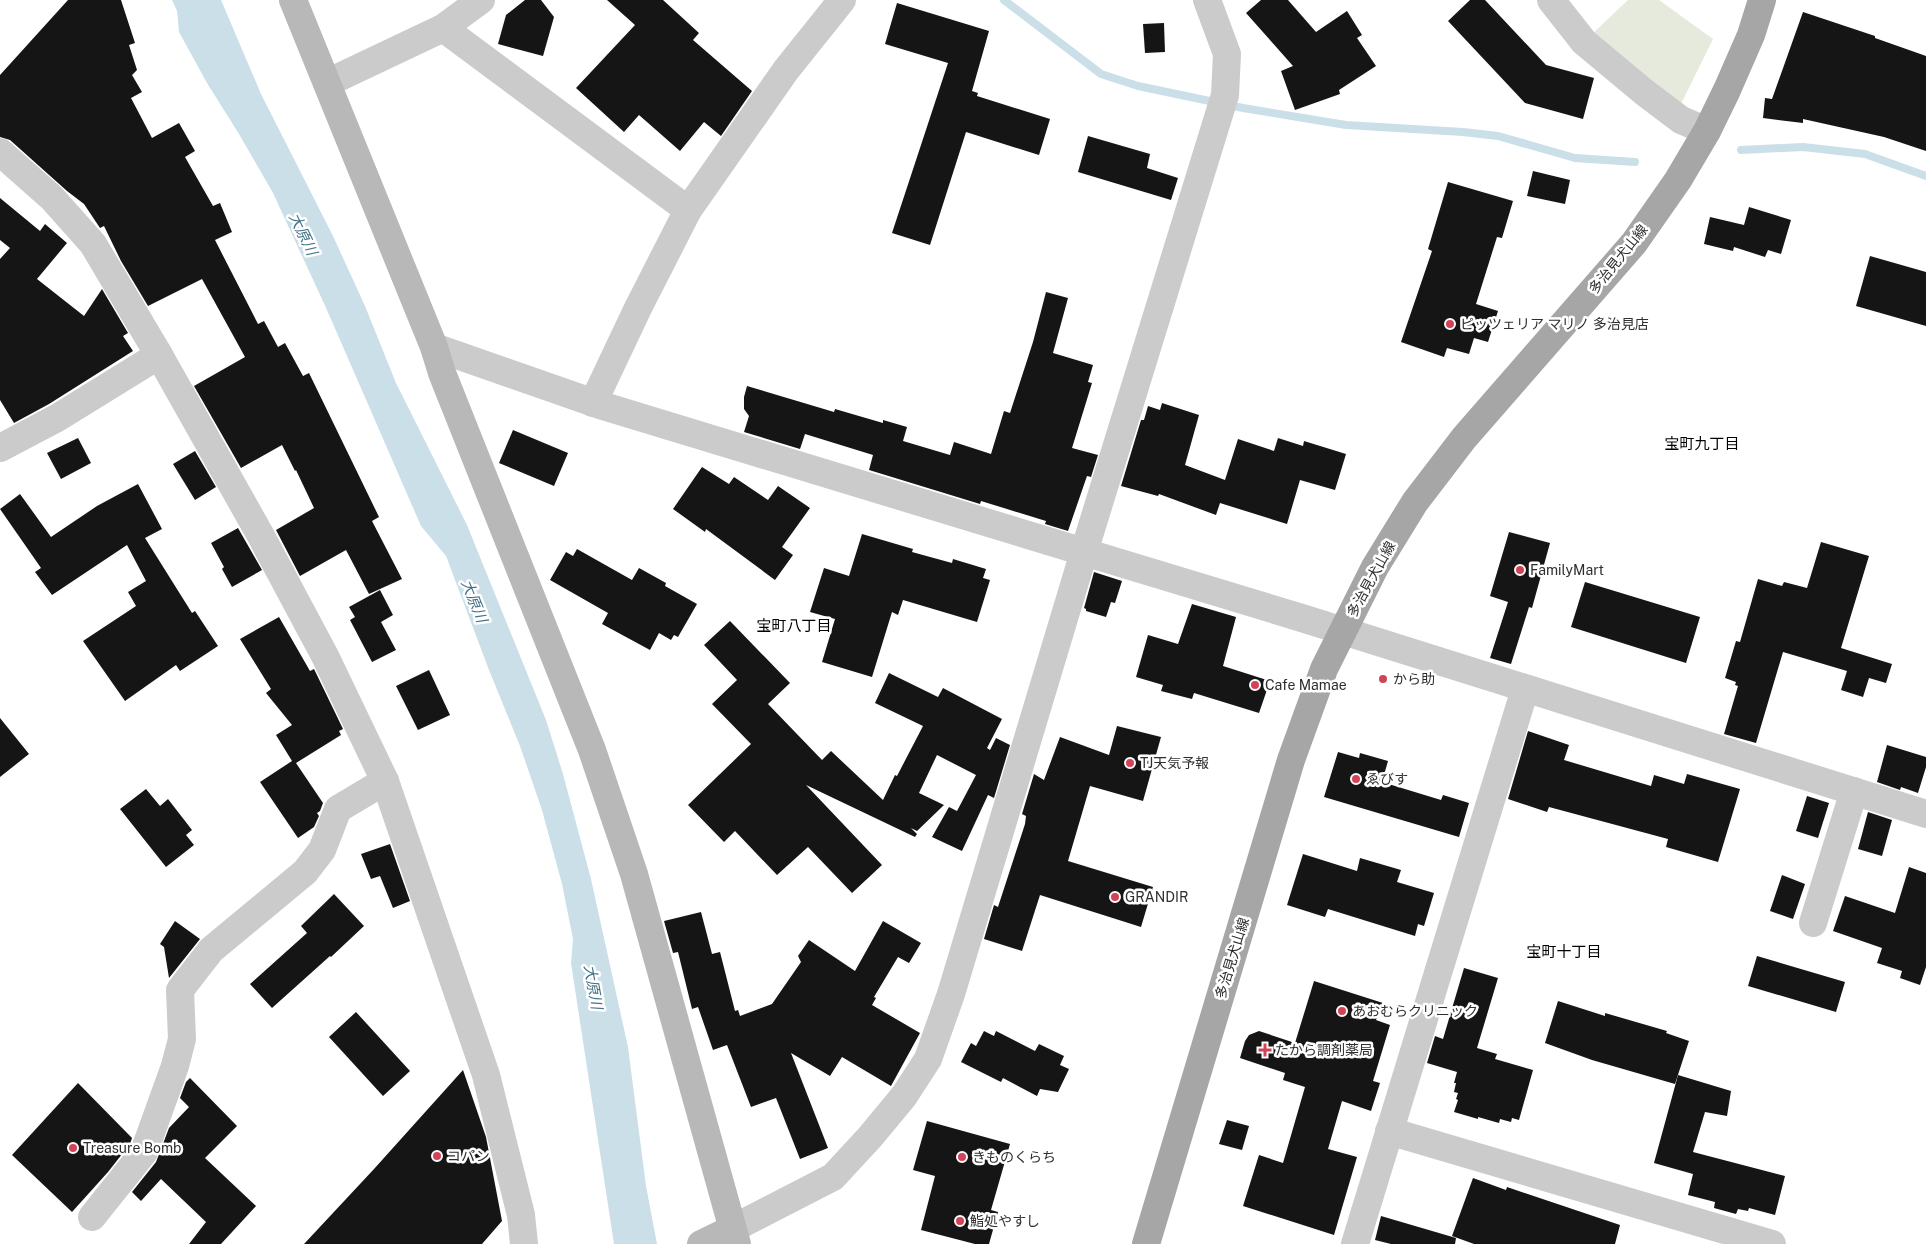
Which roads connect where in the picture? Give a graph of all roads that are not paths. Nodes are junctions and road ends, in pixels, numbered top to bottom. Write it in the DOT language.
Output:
graph roads {
  1 [pos="293,0"];
  2 [pos="481,0"];
  3 [pos="842,0"];
  4 [pos="1207,0"];
  5 [pos="1551,0"];
  6 [pos="1762,0"];
  7 [pos="443,28"];
  8 [pos="327,83"];
  9 [pos="1706,131"];
  10 [pos="0,152"];
  11 [pos="688,210"];
  12 [pos="434,347"];
  13 [pos="159,356"];
  14 [pos="593,403"];
  15 [pos="0,448"];
  16 [pos="1084,552"];
  17 [pos="1343,631"];
  18 [pos="1525,689"];
  19 [pos="385,781"];
  20 [pos="1854,791"];
  21 [pos="1926,814"];
  22 [pos="1813,923"];
  23 [pos="1389,1131"];
  24 [pos="92,1217"];
  25 [pos="735,1236"];
  26 [pos="703,1243"];
  27 [pos="524,1244"];
  28 [pos="1146,1244"];
  29 [pos="1355,1244"];
  30 [pos="1772,1244"];
  1 -- 8 [label="street"];
  2 -- 7 [label="street"];
  3 -- 11 [label="street"];
  4 -- 16 [label="street"];
  5 -- 9 [label="street"];
  6 -- 9 [label="main road, 多治見犬山線"];
  7 -- 8 [label="street"];
  7 -- 11 [label="street"];
  8 -- 12 [label="street"];
  9 -- 17 [label="main road, 多治見犬山線"];
  10 -- 13 [label="street"];
  11 -- 14 [label="street"];
  12 -- 14 [label="street"];
  12 -- 25 [label="street"];
  13 -- 15 [label="street"];
  13 -- 19 [label="street"];
  14 -- 16 [label="street"];
  16 -- 17 [label="street"];
  16 -- 25 [label="street"];
  17 -- 18 [label="street"];
  17 -- 28 [label="main road, 多治見犬山線"];
  18 -- 20 [label="street"];
  18 -- 23 [label="street"];
  19 -- 24 [label="street"];
  19 -- 27 [label="street"];
  20 -- 21 [label="street"];
  20 -- 22 [label="street"];
  23 -- 29 [label="street"];
  23 -- 30 [label="street"];
  25 -- 26 [label="street"];
}
